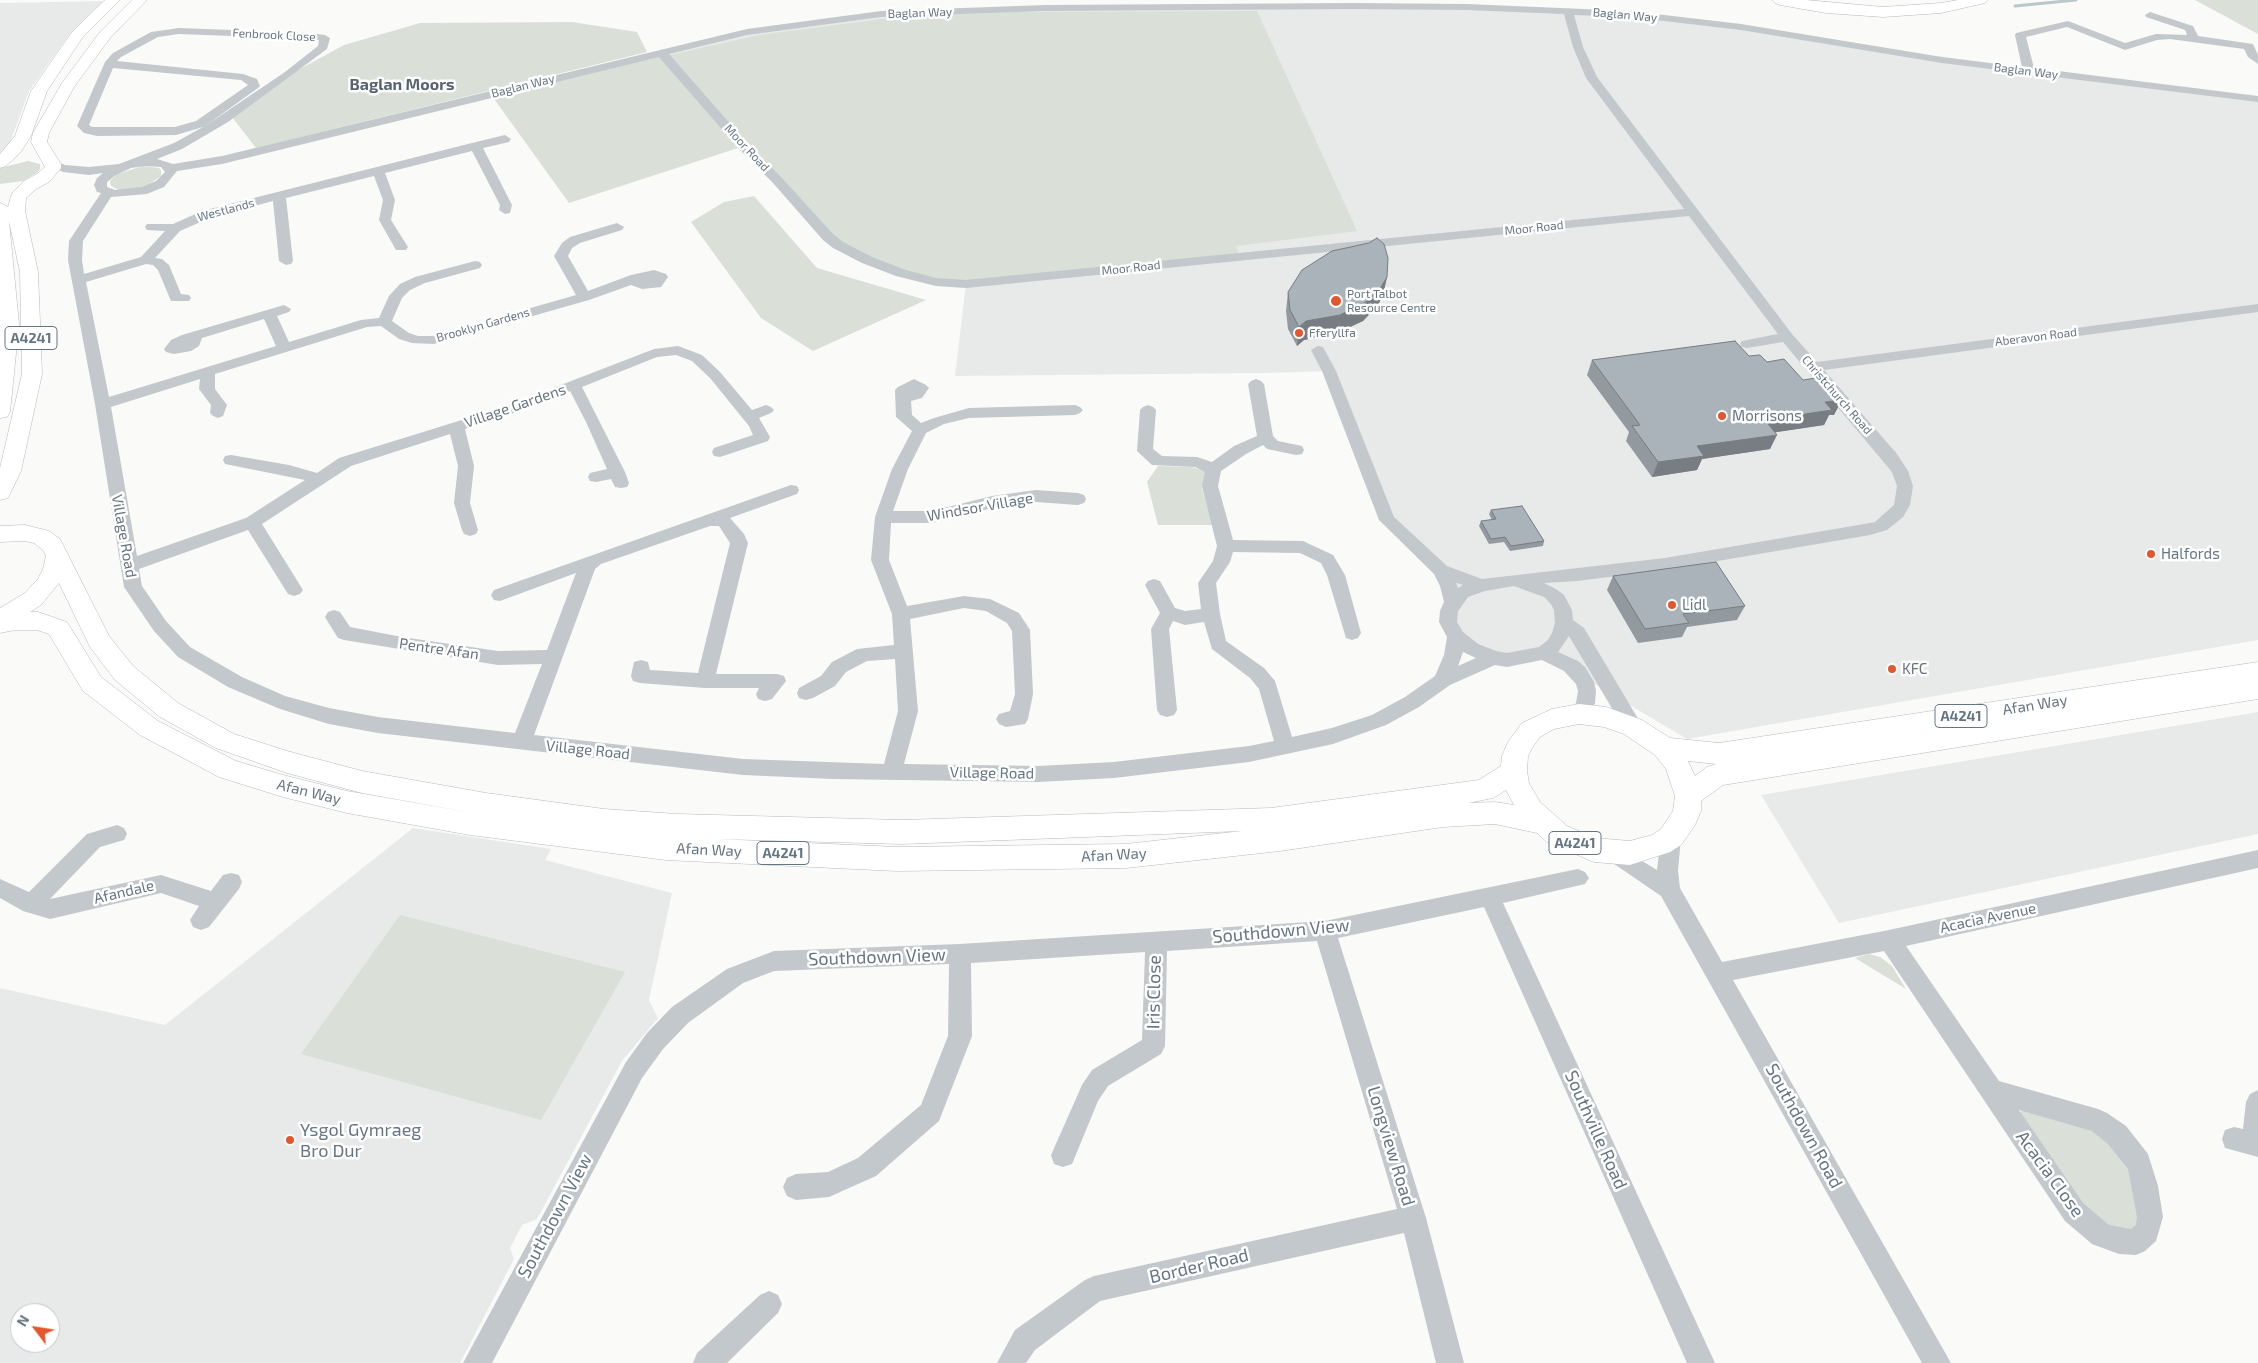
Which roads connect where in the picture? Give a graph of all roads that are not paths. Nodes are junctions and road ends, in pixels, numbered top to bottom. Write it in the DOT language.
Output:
graph roads {
  1 [pos="113,0"];
  2 [pos="140,0"];
  3 [pos="1780,0"];
  4 [pos="1980,0"];
  5 [pos="1568,11"];
  6 [pos="2150,15"];
  7 [pos="221,25"];
  8 [pos="211,32"];
  9 [pos="2194,40"];
  10 [pos="661,52"];
  11 [pos="2258,61"];
  12 [pos="109,64"];
  13 [pos="2029,71"];
  14 [pos="2258,99"];
  15 [pos="505,139"];
  16 [pos="178,146"];
  17 [pos="476,146"];
  18 [pos="51,162"];
  19 [pos="0,163"];
  20 [pos="135,164"];
  21 [pos="120,168"];
  22 [pos="166,170"];
  23 [pos="378,171"];
  24 [pos="34,182"];
  25 [pos="103,189"];
  26 [pos="133,193"];
  27 [pos="278,196"];
  28 [pos="0,208"];
  29 [pos="505,210"];
  30 [pos="1692,212"];
  31 [pos="86,226"];
  32 [pos="608,226"];
  33 [pos="152,227"];
  34 [pos="175,228"];
  35 [pos="401,246"];
  36 [pos="146,260"];
  37 [pos="286,261"];
  38 [pos="470,269"];
  39 [pos="636,278"];
  40 [pos="78,280"];
  41 [pos="584,297"];
  42 [pos="184,298"];
  43 [pos="2258,308"];
  44 [pos="284,310"];
  45 [pos="269,314"];
  46 [pos="384,322"];
  47 [pos="1788,337"];
  48 [pos="187,338"];
  49 [pos="1747,344"];
  50 [pos="284,348"];
  51 [pos="1318,350"];
  52 [pos="1814,367"];
  53 [pos="208,373"];
  54 [pos="1256,384"];
  55 [pos="574,385"];
  56 [pos="904,397"];
  57 [pos="103,404"];
  58 [pos="766,410"];
  59 [pos="1075,410"];
  60 [pos="1148,410"];
  61 [pos="0,412"];
  62 [pos="218,413"];
  63 [pos="749,416"];
  64 [pos="456,426"];
  65 [pos="920,430"];
  66 [pos="1265,438"];
  67 [pos="1296,450"];
  68 [pos="264,452"];
  69 [pos="720,452"];
  70 [pos="231,460"];
  71 [pos="250,463"];
  72 [pos="1214,469"];
  73 [pos="596,477"];
  74 [pos="619,478"];
  75 [pos="321,479"];
  76 [pos="791,490"];
  77 [pos="0,493"];
  78 [pos="1078,498"];
  79 [pos="883,517"];
  80 [pos="708,520"];
  81 [pos="252,522"];
  82 [pos="2,530"];
  83 [pos="470,530"];
  84 [pos="1226,546"];
  85 [pos="56,556"];
  86 [pos="595,560"];
  87 [pos="128,566"];
  88 [pos="1441,570"];
  89 [pos="1577,576"];
  90 [pos="1514,580"];
  91 [pos="1482,584"];
  92 [pos="1154,585"];
  93 [pos="294,590"];
  94 [pos="500,595"];
  95 [pos="1558,600"];
  96 [pos="1453,602"];
  97 [pos="1169,613"];
  98 [pos="901,614"];
  99 [pos="1211,614"];
  100 [pos="334,617"];
  101 [pos="0,622"];
  102 [pos="1564,623"];
  103 [pos="1352,633"];
  104 [pos="1456,637"];
  105 [pos="903,651"];
  106 [pos="1544,654"];
  107 [pos="554,657"];
  108 [pos="1494,658"];
  109 [pos="641,667"];
  110 [pos="2258,670"];
  111 [pos="1443,680"];
  112 [pos="705,681"];
  113 [pos="2258,689"];
  114 [pos="806,693"];
  115 [pos="766,694"];
  116 [pos="1167,710"];
  117 [pos="1579,714"];
  118 [pos="1006,719"];
  119 [pos="1633,727"];
  120 [pos="521,743"];
  121 [pos="1285,747"];
  122 [pos="1664,748"];
  123 [pos="1514,771"];
  124 [pos="892,772"];
  125 [pos="1688,796"];
  126 [pos="1541,822"];
  127 [pos="117,834"];
  128 [pos="1671,836"];
  129 [pos="1614,853"];
  130 [pos="2258,859"];
  131 [pos="1578,878"];
  132 [pos="231,882"];
  133 [pos="0,888"];
  134 [pos="1669,889"];
  135 [pos="1490,897"];
  136 [pos="214,902"];
  137 [pos="31,904"];
  138 [pos="201,920"];
  139 [pos="1325,931"];
  140 [pos="1889,940"];
  141 [pos="1156,942"];
  142 [pos="960,954"];
  143 [pos="1718,973"];
  144 [pos="1991,1091"];
  145 [pos="2258,1102"];
  146 [pos="2249,1142"];
  147 [pos="1063,1155"];
  148 [pos="796,1187"];
  149 [pos="1413,1218"];
  150 [pos="769,1304"];
  151 [pos="477,1363"];
  152 [pos="706,1363"];
  153 [pos="1011,1363"];
  154 [pos="1450,1363"];
  155 [pos="1701,1363"];
  156 [pos="1937,1363"];
  1 -- 19 [label="main road"];
  2 -- 18 [label="main road"];
  3 -- 4 [label="highway"];
  5 -- 10 [label="street, Baglan Way"];
  5 -- 13 [label="street, Baglan Way"];
  5 -- 30 [label="street, Christchurch Road"];
  6 -- 9 [label="street"];
  7 -- 8 [label="street"];
  8 -- 12 [label="street, Fenbrook Close"];
  8 -- 16 [label="street, Fenbrook Close"];
  9 -- 11 [label="street"];
  9 -- 13 [label="street"];
  10 -- 22 [label="street, Baglan Way"];
  10 -- 30 [label="street, Moor Road"];
  12 -- 12 [label="street, Fenbrook Close"];
  13 -- 14 [label="street, Baglan Way"];
  15 -- 17 [label="street, Westlands"];
  16 -- 20 [label="street, Fenbrook Close"];
  16 -- 22 [label="street, Fenbrook Close"];
  17 -- 23 [label="street, Westlands"];
  17 -- 29 [label="street"];
  18 -- 19 [label="main road"];
  18 -- 21 [label="street"];
  18 -- 24 [label="main road, A4241"];
  20 -- 21 [label="street"];
  20 -- 22 [label="street"];
  21 -- 25 [label="street, Village Road"];
  22 -- 26 [label="street"];
  23 -- 27 [label="street, Westlands"];
  23 -- 35 [label="street"];
  24 -- 25 [label="street"];
  24 -- 77 [label="main road, A4241"];
  25 -- 26 [label="street"];
  25 -- 31 [label="street, Village Road"];
  26 -- 31 [label="street, Village Road"];
  27 -- 34 [label="street, Westlands"];
  27 -- 37 [label="street"];
  28 -- 61 [label="main road, A4241"];
  30 -- 47 [label="street, Christchurch Road"];
  31 -- 40 [label="street, Village Road"];
  32 -- 41 [label="street"];
  33 -- 34 [label="street, Westlands"];
  34 -- 36 [label="street, Westlands"];
  36 -- 40 [label="street"];
  36 -- 42 [label="street"];
  38 -- 46 [label="street"];
  39 -- 41 [label="street, Brooklyn Gardens"];
  40 -- 57 [label="street, Village Road"];
  41 -- 46 [label="street, Brooklyn Gardens"];
  43 -- 52 [label="street, Aberavon Road"];
  44 -- 45 [label="street"];
  45 -- 48 [label="street"];
  45 -- 50 [label="street"];
  46 -- 50 [label="street"];
  47 -- 49 [label="street"];
  47 -- 52 [label="street, Christchurch Road"];
  50 -- 53 [label="street"];
  51 -- 88 [label="street"];
  52 -- 89 [label="street, Christchurch Road"];
  53 -- 57 [label="street"];
  53 -- 62 [label="street"];
  54 -- 66 [label="street"];
  55 -- 63 [label="street, Village Gardens"];
  55 -- 64 [label="street, Village Gardens"];
  55 -- 74 [label="street, Village Gardens"];
  56 -- 65 [label="street"];
  57 -- 87 [label="street, Village Road"];
  58 -- 63 [label="street"];
  59 -- 65 [label="street"];
  60 -- 72 [label="street"];
  63 -- 69 [label="street, Village Gardens"];
  64 -- 75 [label="street, Village Gardens"];
  64 -- 83 [label="street, Village Gardens"];
  65 -- 79 [label="street"];
  66 -- 67 [label="street"];
  66 -- 72 [label="street"];
  68 -- 71 [label="street"];
  70 -- 71 [label="street"];
  71 -- 75 [label="street"];
  72 -- 84 [label="street"];
  73 -- 74 [label="street"];
  75 -- 81 [label="street, Village Gardens"];
  76 -- 80 [label="street"];
  78 -- 79 [label="street, Windsor Village"];
  79 -- 98 [label="street"];
  80 -- 86 [label="street"];
  80 -- 112 [label="street"];
  81 -- 87 [label="street, Village Gardens"];
  81 -- 93 [label="street"];
  82 -- 85 [label="main road, A4241"];
  84 -- 99 [label="street"];
  84 -- 103 [label="street"];
  85 -- 101 [label="main road, A4241"];
  85 -- 123 [label="main road, Afan Way / A4241"];
  86 -- 94 [label="street"];
  86 -- 107 [label="street"];
  87 -- 120 [label="street, Village Road"];
  88 -- 91 [label="street"];
  88 -- 96 [label="street"];
  89 -- 90 [label="street, Christchurch Road"];
  89 -- 95 [label="street, Christchurch Road"];
  90 -- 91 [label="street"];
  90 -- 95 [label="street"];
  91 -- 96 [label="street"];
  92 -- 97 [label="street"];
  95 -- 102 [label="street"];
  96 -- 104 [label="street"];
  97 -- 99 [label="street"];
  97 -- 116 [label="street"];
  98 -- 105 [label="street"];
  98 -- 118 [label="street"];
  99 -- 121 [label="street"];
  100 -- 107 [label="street, Pentre Afan"];
  101 -- 126 [label="main road, Afan Way / A4241"];
  102 -- 106 [label="street"];
  102 -- 119 [label="street"];
  104 -- 108 [label="street"];
  104 -- 111 [label="street"];
  105 -- 114 [label="street"];
  105 -- 124 [label="street"];
  106 -- 108 [label="street"];
  106 -- 117 [label="street"];
  107 -- 120 [label="street"];
  108 -- 111 [label="street, Village Road"];
  109 -- 112 [label="street"];
  110 -- 122 [label="main road, Afan Way / A4241"];
  111 -- 121 [label="street, Village Road"];
  112 -- 115 [label="street"];
  113 -- 125 [label="main road, Afan Way / A4241"];
  117 -- 119 [label="main road, A4241"];
  117 -- 123 [label="main road, A4241"];
  119 -- 122 [label="main road, A4241"];
  120 -- 124 [label="street, Village Road"];
  121 -- 124 [label="street, Village Road"];
  122 -- 125 [label="main road, A4241"];
  123 -- 126 [label="main road, A4241"];
  125 -- 128 [label="main road, A4241"];
  126 -- 129 [label="main road, A4241"];
  127 -- 137 [label="street"];
  128 -- 129 [label="main road, A4241"];
  128 -- 134 [label="street, Southdown Road"];
  129 -- 134 [label="street, Southdown Road"];
  130 -- 140 [label="street, Acacia Avenue"];
  131 -- 135 [label="street, Southdown View"];
  132 -- 136 [label="street"];
  133 -- 137 [label="street, Afandale"];
  134 -- 143 [label="street, Southdown Road"];
  135 -- 139 [label="street, Southdown View"];
  135 -- 155 [label="street, Southville Road"];
  136 -- 137 [label="street, Afandale"];
  136 -- 138 [label="street"];
  139 -- 141 [label="street, Southdown View"];
  139 -- 149 [label="street, Longview Road"];
  140 -- 143 [label="street, Acacia Avenue"];
  140 -- 144 [label="street, Acacia Close"];
  141 -- 142 [label="street, Southdown View"];
  141 -- 147 [label="street, Iris Close"];
  142 -- 148 [label="street"];
  142 -- 151 [label="street, Southdown View"];
  143 -- 156 [label="street, Southdown Road"];
  144 -- 144 [label="street, Acacia Close"];
  145 -- 146 [label="street"];
  149 -- 153 [label="street, Border Road"];
  149 -- 154 [label="street, Longview Road"];
  150 -- 152 [label="street"];
}
